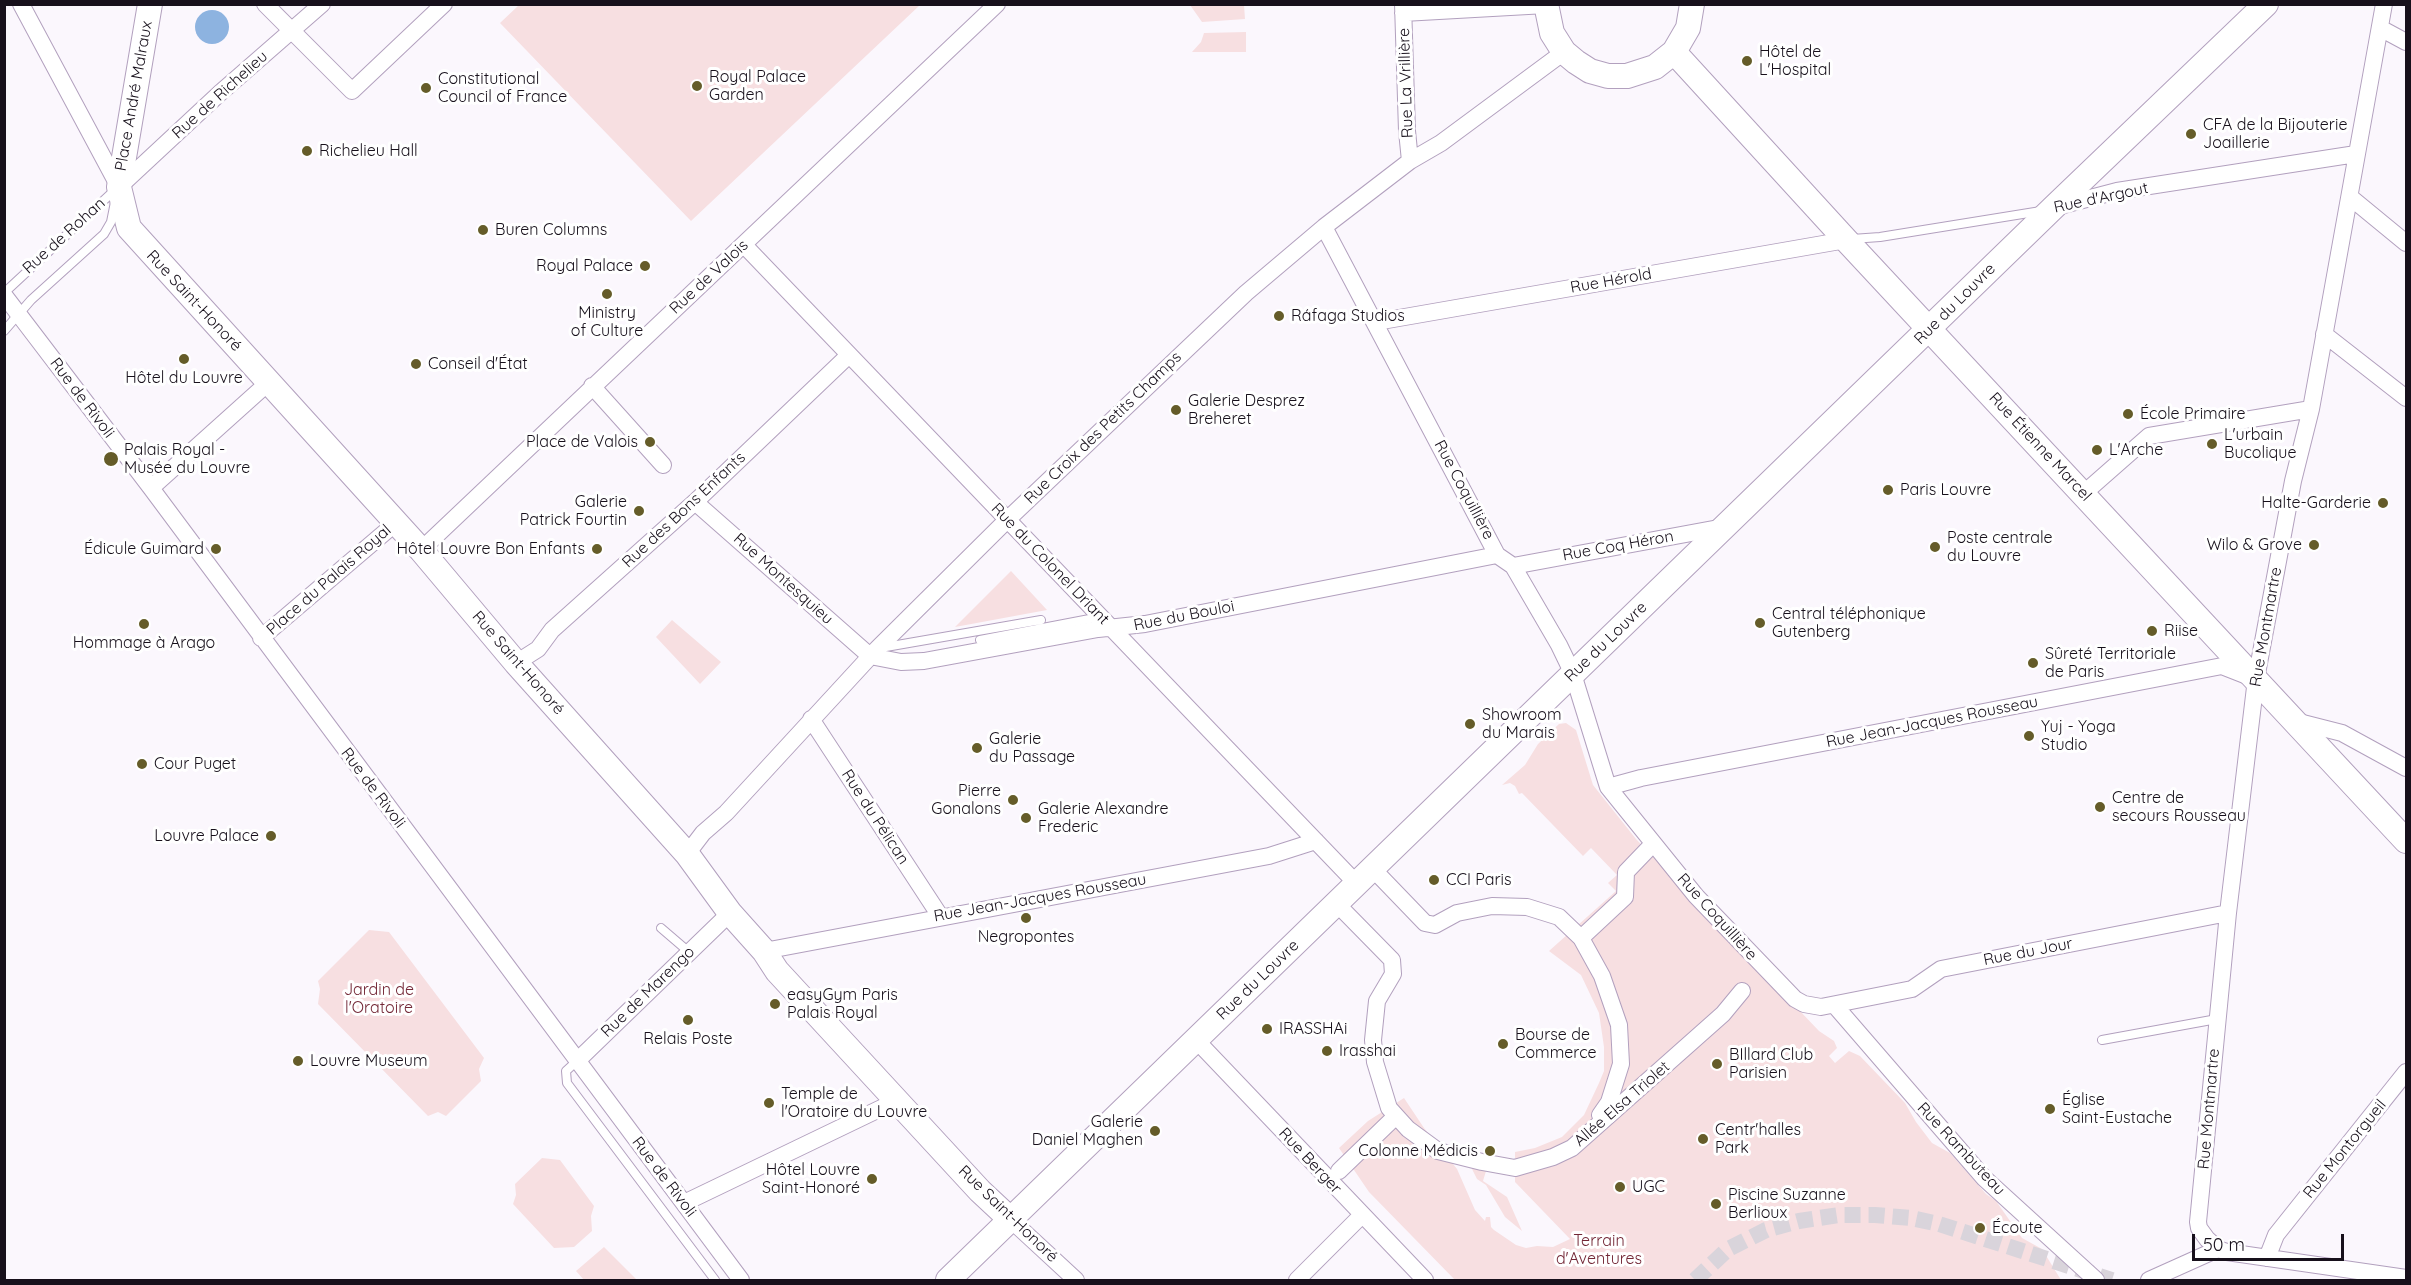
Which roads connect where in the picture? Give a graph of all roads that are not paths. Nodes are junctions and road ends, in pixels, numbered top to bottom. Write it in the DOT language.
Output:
graph roads {
  1 [pos="21,4"];
  2 [pos="150,4"];
  3 [pos="265,4"];
  4 [pos="322,4"];
  5 [pos="444,4"];
  6 [pos="997,4"];
  7 [pos="1692,4"];
  8 [pos="2266,4"];
  9 [pos="2384,4"];
  10 [pos="1546,5"];
  11 [pos="1403,9"];
  12 [pos="2380,28"];
  13 [pos="293,31"];
  14 [pos="2406,42"];
  15 [pos="1564,52"];
  16 [pos="1674,52"];
  17 [pos="2356,154"];
  18 [pos="1410,161"];
  19 [pos="118,187"];
  20 [pos="2350,197"];
  21 [pos="2053,208"];
  22 [pos="1324,227"];
  23 [pos="1846,240"];
  24 [pos="2406,243"];
  25 [pos="744,245"];
  26 [pos="4,294"];
  27 [pos="18,315"];
  28 [pos="1376,322"];
  29 [pos="1930,329"];
  30 [pos="4,331"];
  31 [pos="2324,334"];
  32 [pos="849,355"];
  33 [pos="269,382"];
  34 [pos="592,386"];
  35 [pos="2406,398"];
  36 [pos="2311,409"];
  37 [pos="663,465"];
  38 [pos="151,488"];
  39 [pos="2083,494"];
  40 [pos="695,501"];
  41 [pos="1007,520"];
  42 [pos="397,522"];
  43 [pos="1724,527"];
  44 [pos="421,550"];
  45 [pos="1497,555"];
  46 [pos="1513,566"];
  47 [pos="1041,620"];
  48 [pos="1106,623"];
  49 [pos="261,639"];
  50 [pos="980,640"];
  51 [pos="874,652"];
  52 [pos="516,663"];
  53 [pos="1573,674"];
  54 [pos="2256,679"];
  55 [pos="811,719"];
  56 [pos="2293,721"];
  57 [pos="2406,768"];
  58 [pos="1608,787"];
  59 [pos="2406,841"];
  60 [pos="1316,842"];
  61 [pos="1650,847"];
  62 [pos="687,854"];
  63 [pos="1364,875"];
  64 [pos="1336,903"];
  65 [pos="730,913"];
  66 [pos="2228,913"];
  67 [pos="940,916"];
  68 [pos="662,928"];
  69 [pos="1581,938"];
  70 [pos="764,951"];
  71 [pos="688,952"];
  72 [pos="1742,991"];
  73 [pos="1835,1006"];
  74 [pos="2217,1019"];
  75 [pos="1196,1040"];
  76 [pos="2102,1040"];
  77 [pos="571,1066"];
  78 [pos="2406,1072"];
  79 [pos="896,1101"];
  80 [pos="1392,1112"];
  81 [pos="1586,1134"];
  82 [pos="1339,1171"];
  83 [pos="684,1203"];
  84 [pos="1362,1215"];
  85 [pos="1010,1220"];
  86 [pos="2218,1249"];
  87 [pos="2267,1258"];
  88 [pos="2406,1278"];
  89 [pos="715,1281"];
  90 [pos="741,1281"];
  91 [pos="948,1281"];
  92 [pos="1076,1281"];
  93 [pos="1297,1281"];
  94 [pos="1425,1281"];
  95 [pos="2096,1281"];
  96 [pos="2149,1281"];
  1 -- 19 [label="street, Rue Saint-Honoré"];
  2 -- 19 [label="street, Place André Malraux"];
  3 -- 13 [label="street"];
  4 -- 13 [label="street, Rue de Richelieu"];
  5 -- 13 [label="street"];
  6 -- 25 [label="street, Rue de Valois"];
  7 -- 16 [label="street"];
  8 -- 21 [label="street, Rue du Louvre"];
  9 -- 12 [label="street, Rue Montmartre"];
  10 -- 11 [label="street"];
  10 -- 15 [label="street"];
  11 -- 18 [label="street, Rue La Vrillière"];
  12 -- 14 [label="street"];
  12 -- 17 [label="street, Rue Montmartre"];
  13 -- 19 [label="street, Rue de Richelieu"];
  15 -- 16 [label="street"];
  15 -- 18 [label="street, Rue Croix des Petits Champs"];
  16 -- 23 [label="street, Rue Étienne Marcel"];
  17 -- 20 [label="street, Rue Montmartre"];
  17 -- 21 [label="street, Rue d'Argout"];
  18 -- 22 [label="street, Rue Croix des Petits Champs"];
  19 -- 26 [label="lane, Rue de Rohan"];
  19 -- 27 [label="lane, Rue de Rohan"];
  19 -- 33 [label="street, Rue Saint-Honoré"];
  20 -- 24 [label="street"];
  20 -- 31 [label="street, Rue Montmartre"];
  21 -- 23 [label="lane, Rue d'Argout"];
  21 -- 29 [label="street, Rue du Louvre"];
  22 -- 28 [label="street, Rue Coquillière"];
  22 -- 41 [label="street, Rue Croix des Petits Champs"];
  23 -- 28 [label="street, Rue Hérold"];
  23 -- 29 [label="street, Rue Étienne Marcel"];
  25 -- 32 [label="street, Rue du Colonel Driant"];
  25 -- 34 [label="street, Rue de Valois"];
  26 -- 27 [label="street, Rue de Rivoli"];
  27 -- 30 [label="lane, Rue de Rohan"];
  27 -- 38 [label="street, Rue de Rivoli"];
  28 -- 45 [label="street, Rue Coquillière"];
  29 -- 39 [label="street, Rue Étienne Marcel"];
  29 -- 43 [label="street, Rue du Louvre"];
  31 -- 35 [label="street"];
  31 -- 36 [label="street, Rue Montmartre"];
  32 -- 40 [label="street, Rue des Bons Enfants"];
  32 -- 41 [label="street, Rue du Colonel Driant"];
  33 -- 38 [label="street"];
  33 -- 42 [label="street, Rue Saint-Honoré"];
  34 -- 37 [label="street"];
  34 -- 44 [label="street, Rue de Valois"];
  36 -- 39 [label="street"];
  36 -- 54 [label="street, Rue Montmartre"];
  38 -- 49 [label="street, Rue de Rivoli"];
  39 -- 54 [label="street, Rue Étienne Marcel"];
  40 -- 51 [label="street, Rue Montesquieu"];
  40 -- 52 [label="street, Rue des Bons Enfants"];
  41 -- 48 [label="street, Rue du Colonel Driant"];
  41 -- 51 [label="street, Rue Croix des Petits Champs"];
  42 -- 44 [label="street, Rue Saint-Honoré"];
  42 -- 49 [label="street, Place du Palais Royal"];
  43 -- 46 [label="street, Rue Coq Héron"];
  43 -- 53 [label="street, Rue du Louvre"];
  44 -- 52 [label="street, Rue Saint-Honoré"];
  45 -- 46 [label="street, Rue Coquillière"];
  45 -- 48 [label="street, Rue du Bouloi"];
  46 -- 53 [label="street, Rue Coquillière"];
  47 -- 51 [label="lane"];
  48 -- 50 [label="lane"];
  48 -- 51 [label="street, Rue du Bouloi"];
  48 -- 60 [label="street, Rue du Colonel Driant"];
  49 -- 77 [label="street, Rue de Rivoli"];
  51 -- 55 [label="street, Rue Croix des Petits Champs"];
  52 -- 62 [label="street, Rue Saint-Honoré"];
  53 -- 58 [label="street, Rue Coquillière"];
  53 -- 63 [label="street, Rue du Louvre"];
  54 -- 56 [label="street, Rue Étienne Marcel"];
  54 -- 58 [label="street, Rue Jean-Jacques Rousseau"];
  54 -- 66 [label="street, Rue Montmartre"];
  55 -- 62 [label="street, Rue Croix des Petits Champs"];
  55 -- 67 [label="street, Rue du Pélican"];
  56 -- 57 [label="street"];
  56 -- 59 [label="street, Rue Étienne Marcel"];
  58 -- 73 [label="street, Rue Coquillière"];
  60 -- 63 [label="street, Rue du Colonel Driant"];
  60 -- 67 [label="street, Rue Jean-Jacques Rousseau"];
  61 -- 69 [label="street"];
  62 -- 65 [label="street, Rue Saint-Honoré"];
  63 -- 64 [label="street, Rue du Louvre"];
  63 -- 69 [label="street, Rue du Colonel Driant"];
  64 -- 75 [label="street, Rue du Louvre"];
  64 -- 80 [label="street"];
  65 -- 70 [label="street, Rue Saint-Honoré"];
  65 -- 71 [label="street, Rue de Marengo"];
  66 -- 73 [label="street, Rue du Jour"];
  66 -- 74 [label="street, Rue Montmartre"];
  67 -- 70 [label="street, Rue Jean-Jacques Rousseau"];
  68 -- 71 [label="lane"];
  69 -- 81 [label="street"];
  70 -- 79 [label="street, Rue Saint-Honoré"];
  71 -- 77 [label="street, Rue de Marengo"];
  72 -- 81 [label="street, Allée Elsa Triolet"];
  73 -- 95 [label="street, Rue Rambuteau"];
  74 -- 76 [label="lane"];
  74 -- 86 [label="street, Rue Montmartre"];
  75 -- 84 [label="street, Rue Berger"];
  75 -- 85 [label="street, Rue du Louvre"];
  77 -- 83 [label="street, Rue de Rivoli"];
  77 -- 89 [label="lane, Rue de Rivoli"];
  78 -- 87 [label="street, Rue Montorgueil"];
  79 -- 83 [label="street"];
  79 -- 85 [label="street, Rue Saint-Honoré"];
  80 -- 81 [label="street, Allée Elsa Triolet"];
  80 -- 82 [label="street"];
  83 -- 90 [label="street, Rue de Rivoli"];
  84 -- 93 [label="street"];
  84 -- 94 [label="street, Rue Berger"];
  85 -- 91 [label="street, Rue du Louvre"];
  85 -- 92 [label="street, Rue Saint-Honoré"];
  86 -- 87 [label="street"];
  86 -- 96 [label="street"];
  87 -- 88 [label="street"];
}
